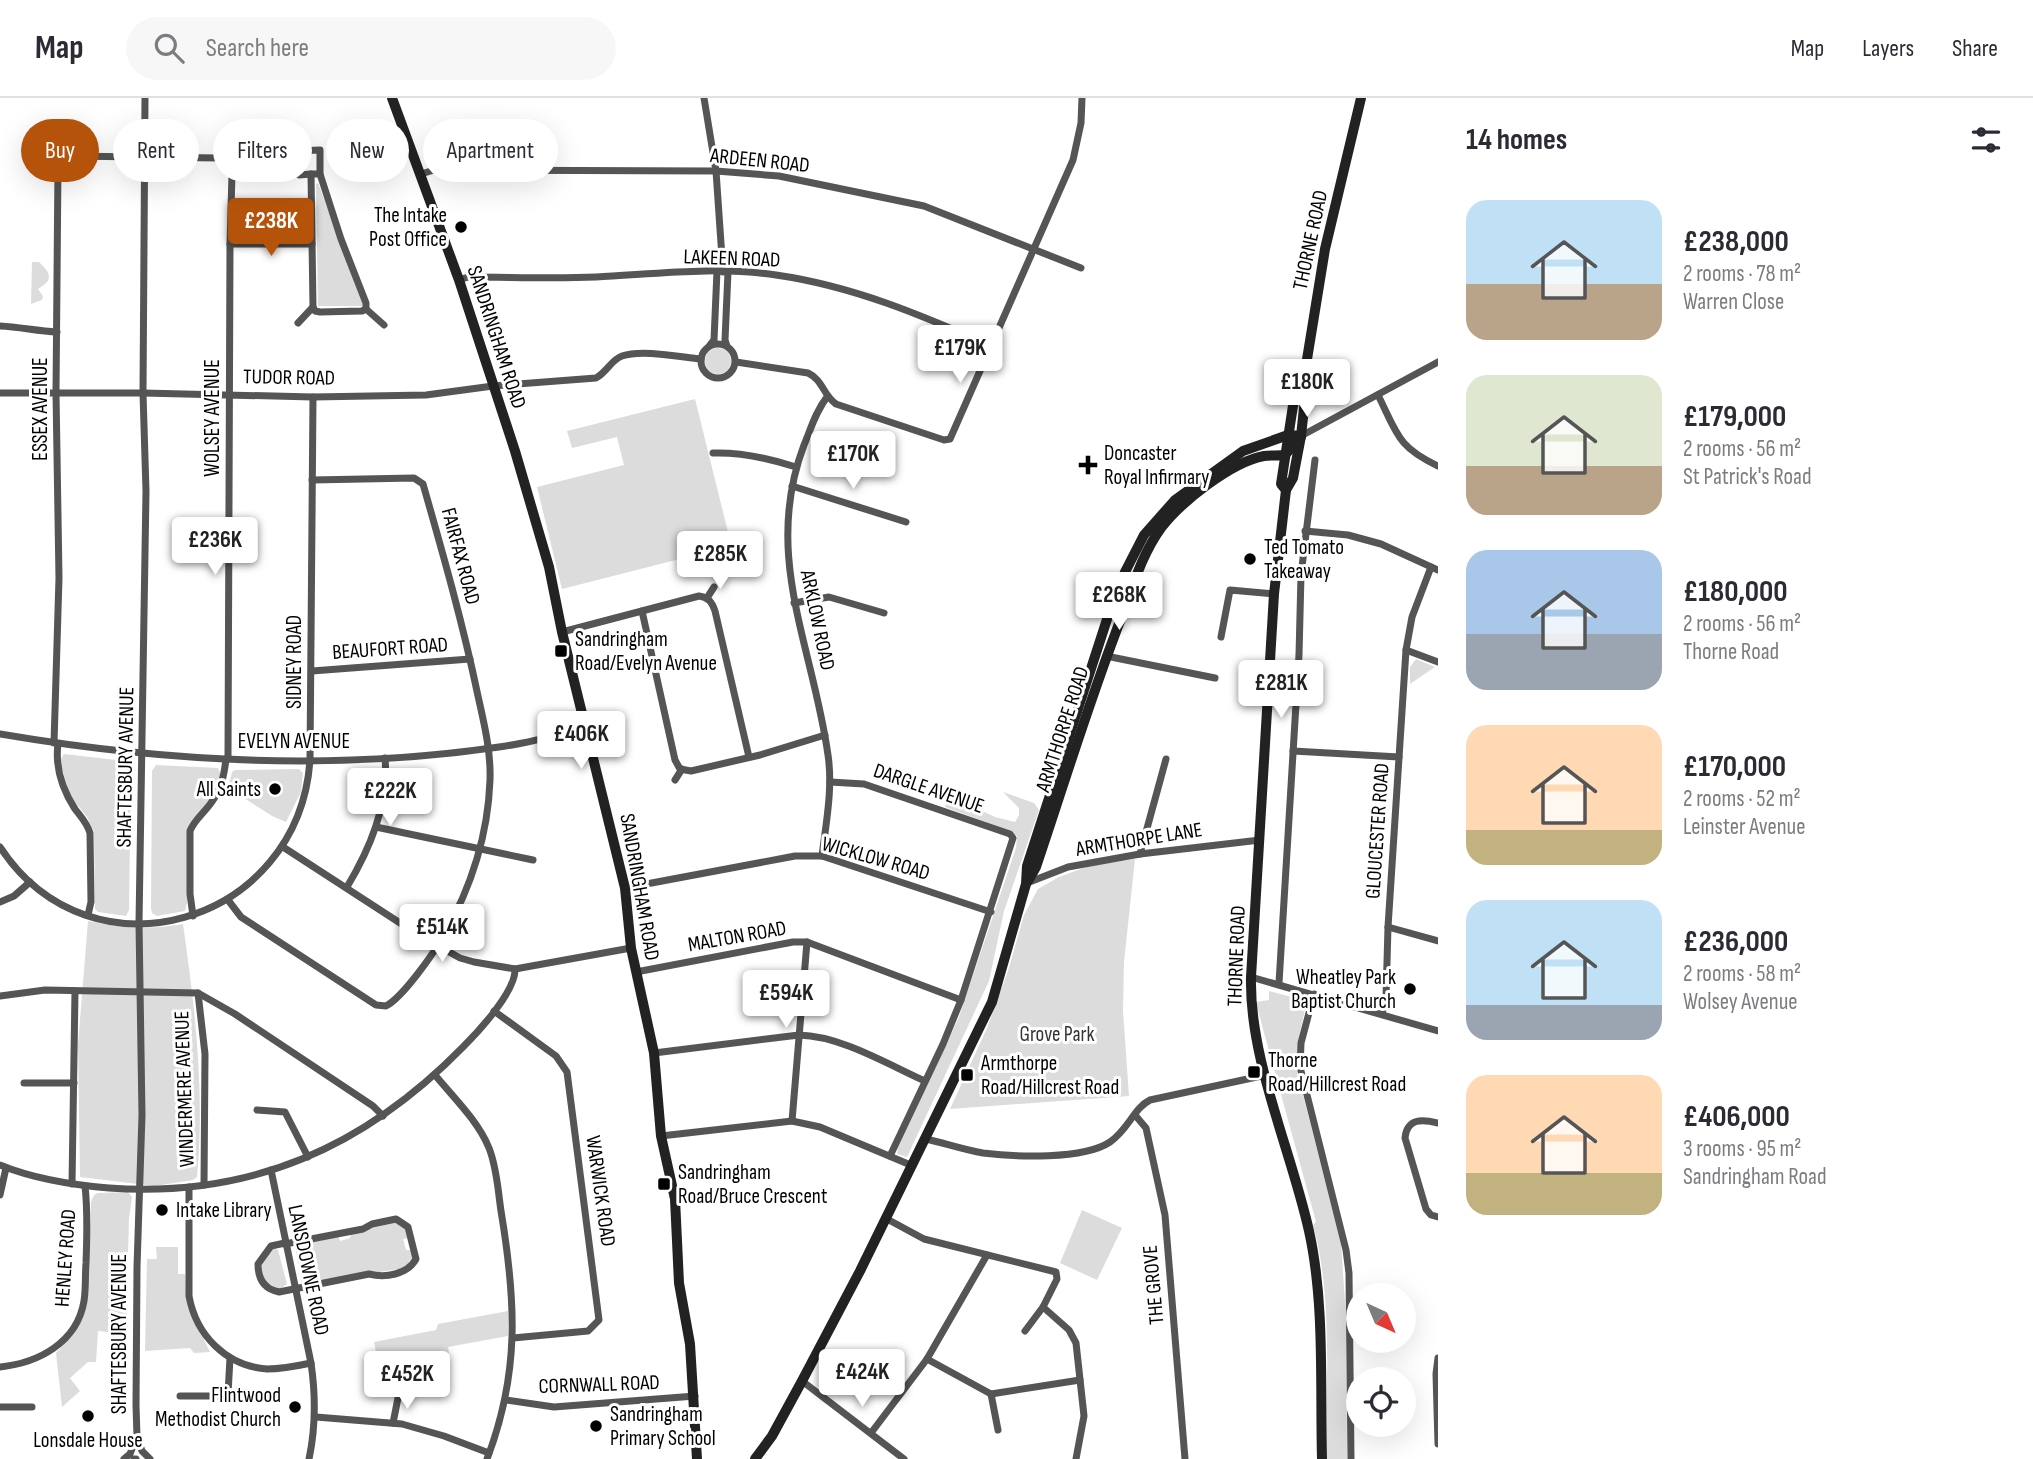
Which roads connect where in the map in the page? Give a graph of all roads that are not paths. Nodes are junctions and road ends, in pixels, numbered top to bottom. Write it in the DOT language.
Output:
graph roads {
  1 [pos="145,98"];
  2 [pos="392,98"];
  3 [pos="704,98"];
  4 [pos="1082,98"];
  5 [pos="1361,98"];
  6 [pos="145,119"];
  7 [pos="113,156"];
  8 [pos="199,157"];
  9 [pos="716,171"];
  10 [pos="421,174"];
  11 [pos="145,182"];
  12 [pos="230,244"];
  13 [pos="313,244"];
  14 [pos="1035,248"];
  15 [pos="1081,268"];
  16 [pos="723,272"];
  17 [pos="459,280"];
  18 [pos="313,307"];
  19 [pos="366,309"];
  20 [pos="298,323"];
  21 [pos="384,325"];
  22 [pos="0,326"];
  23 [pos="57,332"];
  24 [pos="710,346"];
  25 [pos="727,346"];
  26 [pos="992,346"];
  27 [pos="701,359"];
  28 [pos="736,362"];
  29 [pos="1438,362"];
  30 [pos="493,386"];
  31 [pos="1302,390"];
  32 [pos="0,393"];
  33 [pos="56,393"];
  34 [pos="143,393"];
  35 [pos="230,394"];
  36 [pos="1377,395"];
  37 [pos="313,397"];
  38 [pos="827,397"];
  39 [pos="1288,435"];
  40 [pos="1301,436"];
  41 [pos="713,453"];
  42 [pos="1285,455"];
  43 [pos="1315,460"];
  44 [pos="1438,466"];
  45 [pos="796,467"];
  46 [pos="312,480"];
  47 [pos="792,486"];
  48 [pos="1286,490"];
  49 [pos="906,522"];
  50 [pos="1305,531"];
  51 [pos="1435,568"];
  52 [pos="714,587"];
  53 [pos="1274,594"];
  54 [pos="707,598"];
  55 [pos="794,603"];
  56 [pos="642,611"];
  57 [pos="884,613"];
  58 [pos="562,632"];
  59 [pos="1221,637"];
  60 [pos="1406,650"];
  61 [pos="1101,655"];
  62 [pos="470,659"];
  63 [pos="1438,662"];
  64 [pos="312,671"];
  65 [pos="1215,678"];
  66 [pos="587,728"];
  67 [pos="0,733"];
  68 [pos="825,735"];
  69 [pos="56,743"];
  70 [pos="489,748"];
  71 [pos="1293,751"];
  72 [pos="141,754"];
  73 [pos="749,757"];
  74 [pos="1399,757"];
  75 [pos="385,758"];
  76 [pos="227,759"];
  77 [pos="1166,759"];
  78 [pos="310,760"];
  79 [pos="682,769"];
  80 [pos="675,780"];
  81 [pos="830,782"];
  82 [pos="376,827"];
  83 [pos="1260,840"];
  84 [pos="0,847"];
  85 [pos="283,847"];
  86 [pos="480,850"];
  87 [pos="1140,854"];
  88 [pos="822,856"];
  89 [pos="533,860"];
  90 [pos="30,882"];
  91 [pos="1026,884"];
  92 [pos="347,887"];
  93 [pos="625,888"];
  94 [pos="228,900"];
  95 [pos="0,902"];
  96 [pos="991,912"];
  97 [pos="88,915"];
  98 [pos="193,916"];
  99 [pos="139,923"];
  100 [pos="1388,927"];
  101 [pos="1438,941"];
  102 [pos="807,942"];
  103 [pos="438,946"];
  104 [pos="631,948"];
  105 [pos="515,969"];
  106 [pos="636,972"];
  107 [pos="1251,977"];
  108 [pos="1279,983"];
  109 [pos="140,990"];
  110 [pos="75,991"];
  111 [pos="198,993"];
  112 [pos="1314,994"];
  113 [pos="0,996"];
  114 [pos="961,1000"];
  115 [pos="494,1011"];
  116 [pos="1382,1014"];
  117 [pos="1438,1031"];
  118 [pos="799,1035"];
  119 [pos="654,1053"];
  120 [pos="1266,1075"];
  121 [pos="435,1076"];
  122 [pos="925,1081"];
  123 [pos="24,1083"];
  124 [pos="74,1083"];
  125 [pos="257,1110"];
  126 [pos="1135,1115"];
  127 [pos="383,1116"];
  128 [pos="792,1121"];
  129 [pos="1438,1123"];
  130 [pos="661,1136"];
  131 [pos="926,1139"];
  132 [pos="890,1156"];
  133 [pos="308,1157"];
  134 [pos="3,1166"];
  135 [pos="913,1166"];
  136 [pos="271,1170"];
  137 [pos="72,1184"];
  138 [pos="204,1185"];
  139 [pos="85,1186"];
  140 [pos="189,1187"];
  141 [pos="139,1190"];
  142 [pos="0,1195"];
  143 [pos="1438,1217"];
  144 [pos="887,1219"];
  145 [pos="285,1244"];
  146 [pos="987,1255"];
  147 [pos="295,1289"];
  148 [pos="1043,1307"];
  149 [pos="1025,1331"];
  150 [pos="513,1338"];
  151 [pos="230,1358"];
  152 [pos="1438,1358"];
  153 [pos="927,1359"];
  154 [pos="311,1363"];
  155 [pos="0,1367"];
  156 [pos="400,1371"];
  157 [pos="1080,1380"];
  158 [pos="803,1381"];
  159 [pos="991,1394"];
  160 [pos="180,1396"];
  161 [pos="695,1396"];
  162 [pos="506,1400"];
  163 [pos="0,1407"];
  164 [pos="32,1407"];
  165 [pos="316,1418"];
  166 [pos="393,1423"];
  167 [pos="998,1430"];
  168 [pos="871,1433"];
  169 [pos="136,1437"];
  170 [pos="1438,1444"];
  171 [pos="488,1456"];
  172 [pos="124,1459"];
  173 [pos="150,1459"];
  174 [pos="309,1459"];
  175 [pos="697,1459"];
  176 [pos="755,1459"];
  177 [pos="904,1459"];
  178 [pos="1076,1459"];
  179 [pos="1185,1459"];
  180 [pos="1322,1459"];
  181 [pos="1351,1459"];
  1 -- 6 [label="street, SHAFTESBURY AVENUE"];
  2 -- 10 [label="street, SANDRINGHAM ROAD"];
  3 -- 9 [label="street"];
  4 -- 14 [label="street"];
  5 -- 31 [label="street, THORNE ROAD"];
  7 -- 23 [label="street, ESSEX AVENUE"];
  8 -- 12 [label="street, WOLSEY AVENUE"];
  9 -- 10 [label="street, ARDEEN ROAD"];
  9 -- 14 [label="street, ARDEEN ROAD"];
  9 -- 16 [label="street"];
  10 -- 17 [label="street, SANDRINGHAM ROAD"];
  11 -- 34 [label="street, SHAFTESBURY AVENUE"];
  12 -- 13 [label="street"];
  12 -- 35 [label="street, WOLSEY AVENUE"];
  13 -- 18 [label="street"];
  13 -- 19 [label="street"];
  14 -- 15 [label="street, ARDEEN ROAD"];
  14 -- 26 [label="street"];
  16 -- 17 [label="street, LAKEEN ROAD"];
  16 -- 24 [label="street"];
  16 -- 25 [label="street"];
  16 -- 26 [label="street, LAKEEN ROAD"];
  17 -- 30 [label="street, SANDRINGHAM ROAD"];
  18 -- 19 [label="street"];
  18 -- 20 [label="street"];
  19 -- 21 [label="street"];
  22 -- 23 [label="street"];
  23 -- 33 [label="street, ESSEX AVENUE"];
  24 -- 25 [label="street"];
  24 -- 27 [label="street"];
  25 -- 28 [label="street"];
  26 -- 38 [label="street"];
  27 -- 28 [label="street"];
  27 -- 30 [label="street, TUDOR ROAD"];
  28 -- 38 [label="street"];
  29 -- 36 [label="street"];
  30 -- 37 [label="street, TUDOR ROAD"];
  30 -- 58 [label="street, SANDRINGHAM ROAD"];
  31 -- 39 [label="street, THORNE ROAD"];
  31 -- 40 [label="street, THORNE ROAD"];
  32 -- 33 [label="street, TUDOR ROAD"];
  33 -- 34 [label="street, TUDOR ROAD"];
  33 -- 69 [label="street, ESSEX AVENUE"];
  34 -- 35 [label="street, TUDOR ROAD"];
  34 -- 72 [label="street, SHAFTESBURY AVENUE"];
  35 -- 37 [label="street, TUDOR ROAD"];
  35 -- 76 [label="street, WOLSEY AVENUE"];
  36 -- 40 [label="street"];
  36 -- 44 [label="street"];
  37 -- 46 [label="street, SIDNEY ROAD"];
  38 -- 45 [label="street, ARKLOW ROAD"];
  39 -- 40 [label="street, ARMTHORPE ROAD"];
  39 -- 42 [label="street, THORNE ROAD"];
  39 -- 61 [label="street, ARMTHORPE ROAD"];
  40 -- 42 [label="street"];
  40 -- 48 [label="street, THORNE ROAD"];
  41 -- 45 [label="street"];
  42 -- 48 [label="street, THORNE ROAD"];
  42 -- 61 [label="street, ARMTHORPE ROAD"];
  43 -- 50 [label="street, THORNE ROAD"];
  45 -- 47 [label="street, ARKLOW ROAD"];
  46 -- 62 [label="street, FAIRFAX ROAD"];
  46 -- 64 [label="street, SIDNEY ROAD"];
  47 -- 49 [label="street"];
  47 -- 55 [label="street, ARKLOW ROAD"];
  48 -- 53 [label="street, THORNE ROAD"];
  50 -- 51 [label="street"];
  50 -- 71 [label="street, THORNE ROAD"];
  51 -- 60 [label="street, GLOUCESTER ROAD"];
  52 -- 54 [label="street"];
  53 -- 59 [label="street"];
  53 -- 83 [label="street, THORNE ROAD"];
  54 -- 56 [label="street"];
  54 -- 73 [label="street"];
  55 -- 57 [label="street"];
  55 -- 68 [label="street, ARKLOW ROAD"];
  56 -- 58 [label="street"];
  56 -- 79 [label="street"];
  58 -- 66 [label="street, SANDRINGHAM ROAD"];
  60 -- 63 [label="street"];
  60 -- 74 [label="street, GLOUCESTER ROAD"];
  61 -- 65 [label="street"];
  61 -- 91 [label="street, ARMTHORPE ROAD"];
  62 -- 64 [label="street, BEAUFORT ROAD"];
  62 -- 70 [label="street, FAIRFAX ROAD"];
  64 -- 78 [label="street, SIDNEY ROAD"];
  66 -- 70 [label="street, EVELYN AVENUE"];
  66 -- 93 [label="street, SANDRINGHAM ROAD"];
  67 -- 69 [label="street, EVELYN AVENUE"];
  68 -- 73 [label="street"];
  68 -- 81 [label="street, ARKLOW ROAD"];
  69 -- 72 [label="street, EVELYN AVENUE"];
  69 -- 97 [label="street, ESSEX AVENUE"];
  70 -- 75 [label="street, EVELYN AVENUE"];
  70 -- 86 [label="street, FAIRFAX ROAD"];
  71 -- 74 [label="street"];
  71 -- 108 [label="street, THORNE ROAD"];
  72 -- 76 [label="street, EVELYN AVENUE"];
  72 -- 99 [label="street, SHAFTESBURY AVENUE"];
  73 -- 79 [label="street"];
  74 -- 100 [label="street, GLOUCESTER ROAD"];
  75 -- 78 [label="street, EVELYN AVENUE"];
  75 -- 82 [label="street"];
  76 -- 78 [label="street, EVELYN AVENUE"];
  76 -- 98 [label="street, WOLSEY AVENUE"];
  77 -- 87 [label="street"];
  78 -- 85 [label="street, SIDNEY ROAD"];
  79 -- 80 [label="street"];
  81 -- 88 [label="street, ARKLOW ROAD"];
  81 -- 96 [label="street, DARGLE AVENUE"];
  82 -- 86 [label="street"];
  82 -- 92 [label="street"];
  83 -- 87 [label="street, ARMTHORPE LANE"];
  83 -- 107 [label="street, THORNE ROAD"];
  84 -- 90 [label="street, SIDNEY ROAD"];
  85 -- 92 [label="street"];
  85 -- 94 [label="street, SIDNEY ROAD"];
  86 -- 89 [label="street"];
  86 -- 103 [label="street, FAIRFAX ROAD"];
  87 -- 91 [label="street, ARMTHORPE LANE"];
  88 -- 93 [label="street, WICKLOW ROAD"];
  88 -- 96 [label="street, WICKLOW ROAD"];
  90 -- 95 [label="street"];
  90 -- 97 [label="street, SIDNEY ROAD"];
  91 -- 131 [label="street, ARMTHORPE ROAD"];
  92 -- 103 [label="street"];
  93 -- 104 [label="street, SANDRINGHAM ROAD"];
  94 -- 98 [label="street, SIDNEY ROAD"];
  94 -- 103 [label="street, FAIRFAX ROAD"];
  96 -- 114 [label="street"];
  97 -- 99 [label="street, SIDNEY ROAD"];
  98 -- 99 [label="street, SIDNEY ROAD"];
  99 -- 109 [label="street, SHAFTESBURY AVENUE"];
  100 -- 101 [label="street"];
  100 -- 116 [label="street, GLOUCESTER ROAD"];
  102 -- 106 [label="street, MALTON ROAD"];
  102 -- 114 [label="street, MALTON ROAD"];
  102 -- 118 [label="street"];
  103 -- 105 [label="street"];
  104 -- 105 [label="street"];
  104 -- 106 [label="street, SANDRINGHAM ROAD"];
  105 -- 115 [label="street"];
  106 -- 119 [label="street, SANDRINGHAM ROAD"];
  107 -- 108 [label="street"];
  107 -- 120 [label="street, THORNE ROAD"];
  108 -- 112 [label="street"];
  109 -- 110 [label="street"];
  109 -- 111 [label="street"];
  109 -- 141 [label="street, SHAFTESBURY AVENUE"];
  110 -- 113 [label="street"];
  110 -- 124 [label="street"];
  111 -- 127 [label="street"];
  111 -- 138 [label="street, WINDERMERE AVENUE"];
  112 -- 116 [label="street"];
  112 -- 181 [label="street"];
  114 -- 122 [label="street"];
  115 -- 121 [label="street"];
  115 -- 150 [label="street, WARWICK ROAD"];
  116 -- 117 [label="street"];
  118 -- 119 [label="street"];
  118 -- 122 [label="street"];
  118 -- 128 [label="street"];
  119 -- 130 [label="street, SANDRINGHAM ROAD"];
  120 -- 126 [label="street"];
  120 -- 180 [label="street, THORNE ROAD"];
  121 -- 127 [label="street"];
  121 -- 150 [label="street"];
  122 -- 132 [label="street"];
  123 -- 124 [label="street"];
  124 -- 137 [label="street"];
  125 -- 133 [label="street"];
  126 -- 131 [label="street"];
  126 -- 179 [label="street, THE GROVE"];
  127 -- 133 [label="street"];
  128 -- 130 [label="street"];
  128 -- 132 [label="street"];
  129 -- 143 [label="street"];
  130 -- 161 [label="street, SANDRINGHAM ROAD"];
  131 -- 135 [label="street, ARMTHORPE ROAD"];
  132 -- 135 [label="street"];
  133 -- 136 [label="street"];
  134 -- 137 [label="street"];
  134 -- 142 [label="street"];
  135 -- 144 [label="street, ARMTHORPE ROAD"];
  136 -- 138 [label="street"];
  136 -- 145 [label="street, LANSDOWNE ROAD"];
  137 -- 139 [label="street"];
  138 -- 140 [label="street"];
  139 -- 141 [label="street"];
  139 -- 155 [label="street, HENLEY ROAD"];
  140 -- 141 [label="street"];
  140 -- 151 [label="street"];
  141 -- 169 [label="street, SHAFTESBURY AVENUE"];
  144 -- 146 [label="street"];
  144 -- 158 [label="street, ARMTHORPE ROAD"];
  145 -- 147 [label="street, LANSDOWNE ROAD"];
  145 -- 147 [label="street"];
  145 -- 147 [label="street"];
  146 -- 148 [label="street"];
  146 -- 153 [label="street"];
  147 -- 154 [label="street, LANSDOWNE ROAD"];
  148 -- 149 [label="street"];
  148 -- 157 [label="street"];
  150 -- 162 [label="street"];
  151 -- 154 [label="street"];
  151 -- 160 [label="street"];
  152 -- 170 [label="street"];
  153 -- 159 [label="street"];
  153 -- 168 [label="street"];
  154 -- 165 [label="street, LANSDOWNE ROAD"];
  156 -- 166 [label="street"];
  157 -- 159 [label="street"];
  157 -- 178 [label="street"];
  158 -- 168 [label="street"];
  158 -- 176 [label="street, ARMTHORPE ROAD"];
  159 -- 167 [label="street"];
  161 -- 162 [label="street, CORNWALL ROAD"];
  161 -- 175 [label="street, SANDRINGHAM ROAD"];
  162 -- 171 [label="street"];
  163 -- 164 [label="street"];
  165 -- 166 [label="street"];
  165 -- 174 [label="street, LANSDOWNE ROAD"];
  166 -- 171 [label="street"];
  168 -- 177 [label="street"];
  169 -- 172 [label="street, SHAFTESBURY AVENUE"];
  169 -- 173 [label="street, SHAFTESBURY AVENUE"];
}
